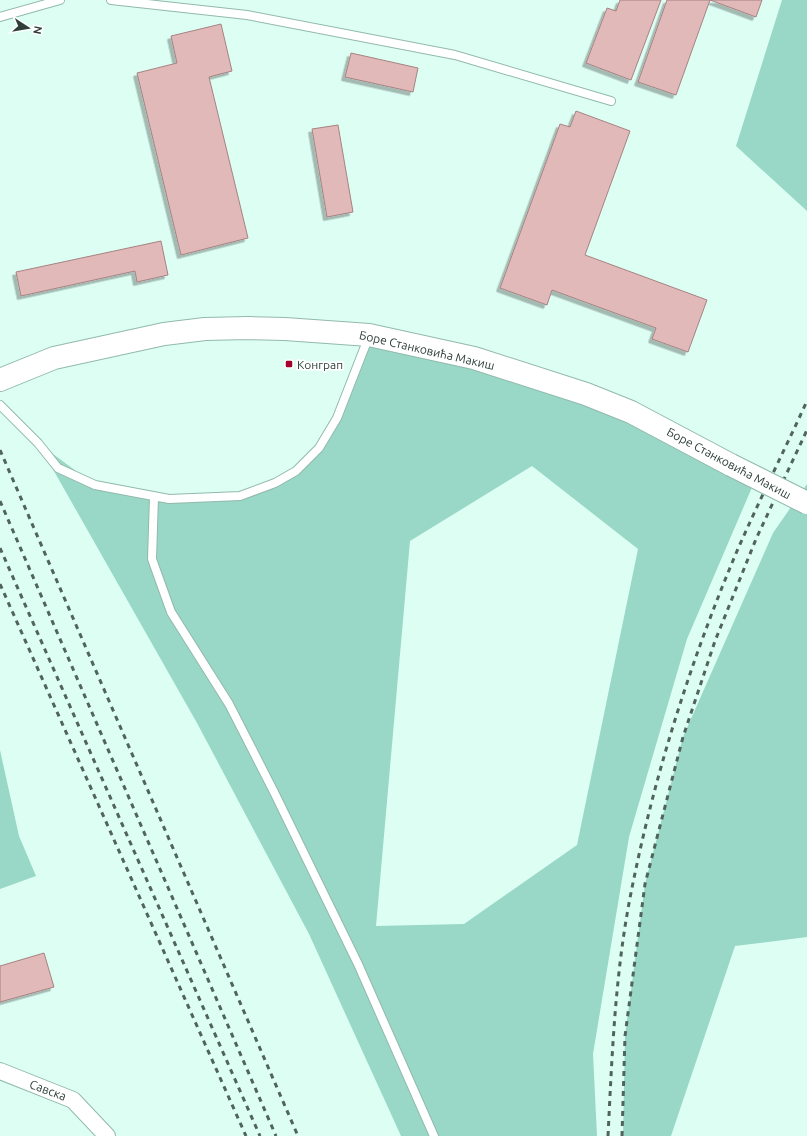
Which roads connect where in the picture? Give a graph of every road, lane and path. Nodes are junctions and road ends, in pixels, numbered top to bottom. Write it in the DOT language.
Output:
graph roads {
  1 [pos="60,0"];
  2 [pos="111,0"];
  3 [pos="0,17"];
  4 [pos="611,101"];
  5 [pos="369,335"];
  6 [pos="1,380"];
  7 [pos="0,405"];
  8 [pos="154,497"];
  9 [pos="807,503"];
  10 [pos="0,1071"];
  11 [pos="107,1136"];
  12 [pos="434,1136"];
  1 -- 3 [label="lane"];
  2 -- 4 [label="lane"];
  5 -- 6 [label="main road, Боре Станковића Макиш"];
  5 -- 8 [label="lane"];
  5 -- 9 [label="main road, Боре Станковића Макиш, bridge"];
  7 -- 8 [label="lane"];
  8 -- 12 [label="lane"];
  10 -- 11 [label="street, Савска"];
}
